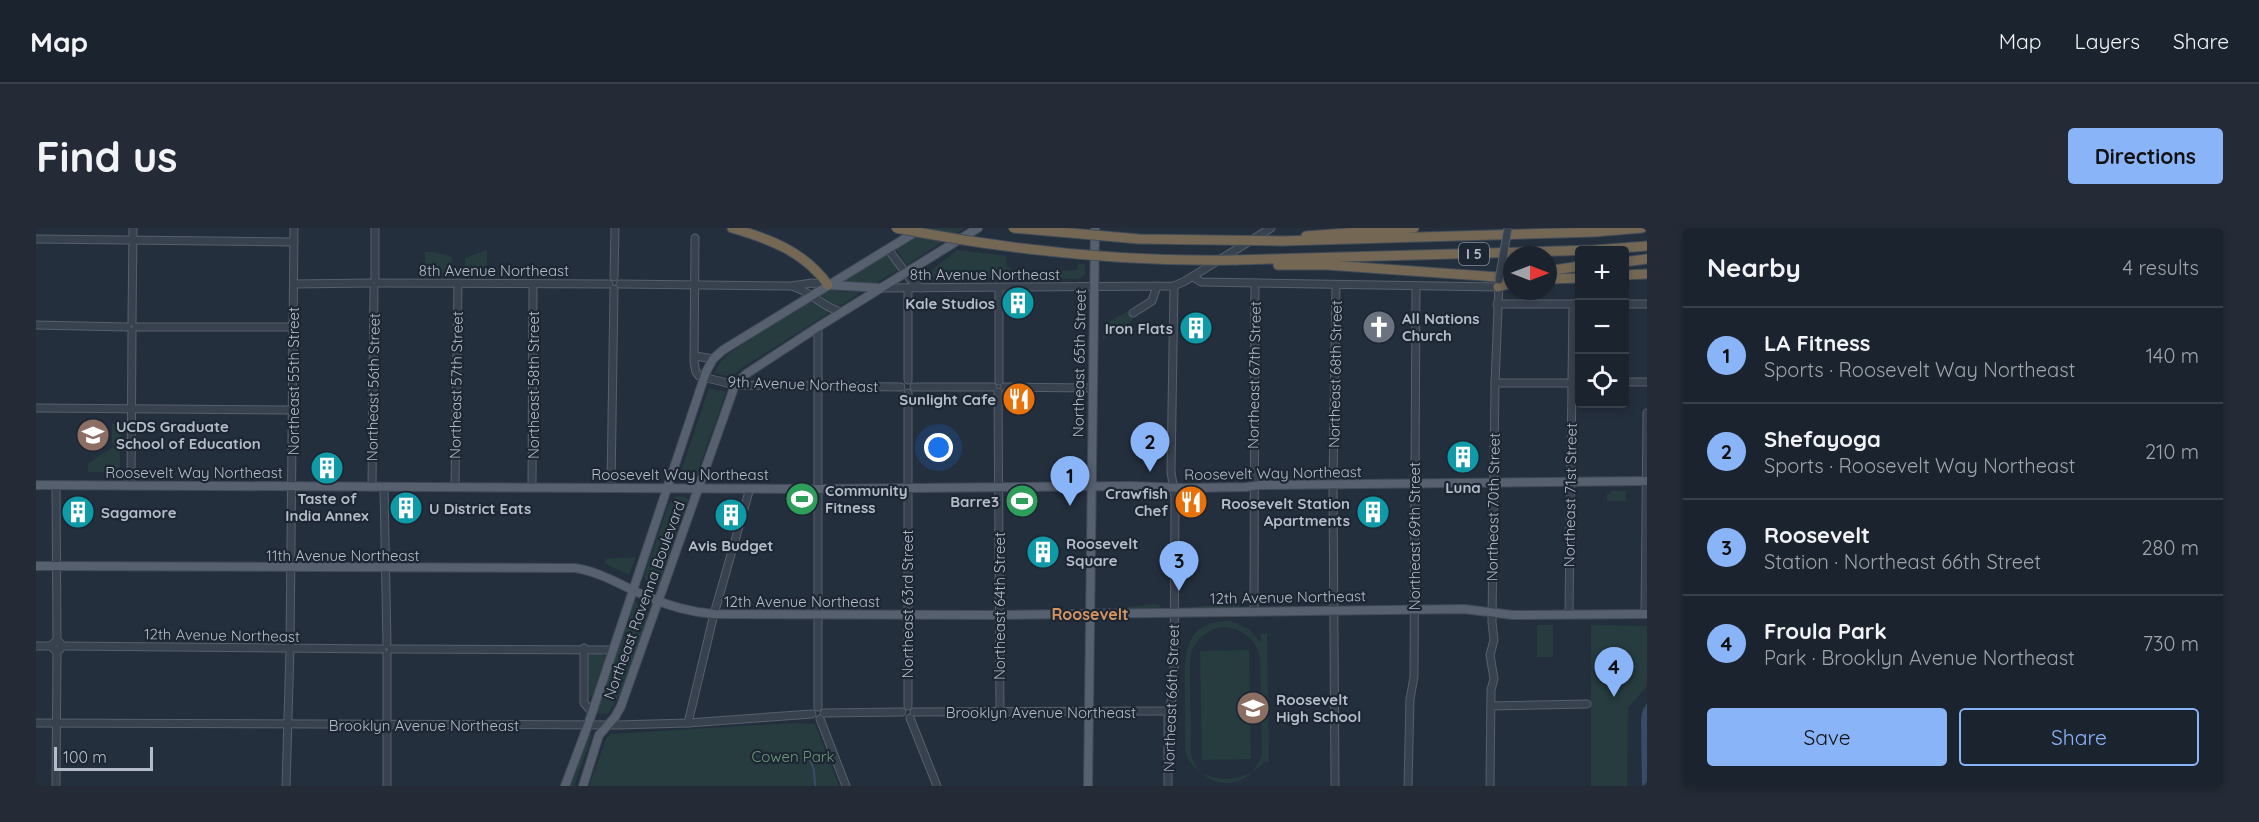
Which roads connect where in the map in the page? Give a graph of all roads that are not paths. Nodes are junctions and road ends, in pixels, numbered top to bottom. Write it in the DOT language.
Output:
graph roads {
  1 [pos="133,228"];
  2 [pos="294,228"];
  3 [pos="375,228"];
  4 [pos="615,228"];
  5 [pos="732,228"];
  6 [pos="896,228"];
  7 [pos="922,228"];
  8 [pos="978,228"];
  9 [pos="1013,228"];
  10 [pos="1095,228"];
  11 [pos="1271,228"];
  12 [pos="1414,228"];
  13 [pos="1508,228"];
  14 [pos="1641,228"];
  15 [pos="695,238"];
  16 [pos="36,239"];
  17 [pos="132,240"];
  18 [pos="1282,241"];
  19 [pos="294,242"];
  20 [pos="1507,246"];
  21 [pos="1647,246"];
  22 [pos="888,249"];
  23 [pos="1647,259"];
  24 [pos="1629,261"];
  25 [pos="1272,262"];
  26 [pos="1575,267"];
  27 [pos="1204,269"];
  28 [pos="1557,270"];
  29 [pos="907,274"];
  30 [pos="1647,274"];
  31 [pos="1629,275"];
  32 [pos="1193,277"];
  33 [pos="1575,278"];
  34 [pos="1557,279"];
  35 [pos="1219,282"];
  36 [pos="1503,282"];
  37 [pos="1503,282"];
  38 [pos="374,283"];
  39 [pos="458,283"];
  40 [pos="1255,283"];
  41 [pos="294,284"];
  42 [pos="533,284"];
  43 [pos="695,285"];
  44 [pos="828,285"];
  45 [pos="1177,285"];
  46 [pos="1336,285"];
  47 [pos="614,286"];
  48 [pos="791,286"];
  49 [pos="1157,286"];
  50 [pos="1416,286"];
  51 [pos="1093,287"];
  52 [pos="881,288"];
  53 [pos="908,288"];
  54 [pos="921,288"];
  55 [pos="999,288"];
  56 [pos="1503,288"];
  57 [pos="811,296"];
  58 [pos="1497,304"];
  59 [pos="1575,304"];
  60 [pos="1629,304"];
  61 [pos="1647,304"];
  62 [pos="843,312"];
  63 [pos="1133,313"];
  64 [pos="1575,320"];
  65 [pos="36,325"];
  66 [pos="132,327"];
  67 [pos="293,327"];
  68 [pos="818,327"];
  69 [pos="695,356"];
  70 [pos="713,359"];
  71 [pos="704,378"];
  72 [pos="908,380"];
  73 [pos="1629,382"];
  74 [pos="1647,382"];
  75 [pos="1495,383"];
  76 [pos="1571,383"];
  77 [pos="1575,383"];
  78 [pos="735,385"];
  79 [pos="818,387"];
  80 [pos="902,387"];
  81 [pos="914,387"];
  82 [pos="999,387"];
  83 [pos="1092,388"];
  84 [pos="908,393"];
  85 [pos="36,408"];
  86 [pos="132,409"];
  87 [pos="292,410"];
  88 [pos="1647,413"];
  89 [pos="1570,481"];
  90 [pos="1647,481"];
  91 [pos="1493,483"];
  92 [pos="1333,484"];
  93 [pos="36,485"];
  94 [pos="56,485"];
  95 [pos="1414,485"];
  96 [pos="131,486"];
  97 [pos="292,486"];
  98 [pos="1091,486"];
  99 [pos="1253,486"];
  100 [pos="372,487"];
  101 [pos="384,487"];
  102 [pos="455,487"];
  103 [pos="532,487"];
  104 [pos="611,487"];
  105 [pos="999,487"];
  106 [pos="1173,487"];
  107 [pos="668,488"];
  108 [pos="699,488"];
  109 [pos="750,488"];
  110 [pos="907,488"];
  111 [pos="818,489"];
  112 [pos="36,566"];
  113 [pos="56,566"];
  114 [pos="291,568"];
  115 [pos="386,568"];
  116 [pos="633,590"];
  117 [pos="644,596"];
  118 [pos="659,602"];
  119 [pos="1414,609"];
  120 [pos="1254,610"];
  121 [pos="1335,610"];
  122 [pos="1174,612"];
  123 [pos="1492,612"];
  124 [pos="1091,613"];
  125 [pos="714,614"];
  126 [pos="818,614"];
  127 [pos="907,614"];
  128 [pos="1569,614"];
  129 [pos="1646,614"];
  130 [pos="999,615"];
  131 [pos="36,646"];
  132 [pos="57,646"];
  133 [pos="584,648"];
  134 [pos="290,649"];
  135 [pos="387,649"];
  136 [pos="613,650"];
  137 [pos="1587,704"];
  138 [pos="1491,705"];
  139 [pos="908,706"];
  140 [pos="818,707"];
  141 [pos="1168,711"];
  142 [pos="592,712"];
  143 [pos="902,712"];
  144 [pos="1000,712"];
  145 [pos="1089,712"];
  146 [pos="812,714"];
  147 [pos="912,715"];
  148 [pos="822,716"];
  149 [pos="36,723"];
  150 [pos="57,723"];
  151 [pos="688,723"];
  152 [pos="286,725"];
  153 [pos="387,725"];
  154 [pos="588,725"];
  155 [pos="608,725"];
  156 [pos="56,786"];
  157 [pos="286,786"];
  158 [pos="387,786"];
  159 [pos="565,786"];
  160 [pos="583,786"];
  161 [pos="846,786"];
  162 [pos="937,786"];
  163 [pos="1088,786"];
  164 [pos="1168,786"];
  165 [pos="1335,786"];
  166 [pos="1408,786"];
  167 [pos="1490,786"];
  1 -- 17 [label="street"];
  2 -- 19 [label="street, Northeast 55th Street"];
  3 -- 38 [label="street, Northeast 56th Street"];
  4 -- 47 [label="street"];
  5 -- 44 [label="highway"];
  6 -- 25 [label="highway, I 5, bridge"];
  7 -- 22 [label="main road, Northeast Ravenna Boulevard"];
  8 -- 29 [label="main road"];
  9 -- 18 [label="highway, bridge"];
  10 -- 51 [label="main road, Northeast 65th Street"];
  11 -- 27 [label="street"];
  12 -- 18 [label="highway"];
  13 -- 20 [label="street, Northeast 70th Street, bridge"];
  14 -- 18 [label="highway"];
  15 -- 43 [label="street"];
  16 -- 17 [label="street"];
  17 -- 19 [label="street"];
  17 -- 66 [label="street"];
  19 -- 41 [label="street, Northeast 55th Street"];
  21 -- 25 [label="highway, I 5"];
  22 -- 29 [label="street"];
  22 -- 44 [label="main road, Northeast Ravenna Boulevard"];
  23 -- 24 [label="highway"];
  25 -- 36 [label="highway"];
  26 -- 28 [label="highway"];
  27 -- 32 [label="street"];
  27 -- 35 [label="street"];
  29 -- 52 [label="main road"];
  29 -- 54 [label="street"];
  30 -- 31 [label="highway"];
  32 -- 35 [label="street"];
  32 -- 45 [label="street"];
  33 -- 34 [label="highway"];
  35 -- 40 [label="street"];
  37 -- 50 [label="street"];
  38 -- 39 [label="street, 8th Avenue Northeast"];
  38 -- 41 [label="street, 8th Avenue Northeast"];
  38 -- 100 [label="street, Northeast 56th Street"];
  39 -- 42 [label="street, 8th Avenue Northeast"];
  39 -- 102 [label="street, Northeast 57th Street"];
  40 -- 46 [label="street"];
  40 -- 99 [label="street, Northeast 67th Street"];
  41 -- 67 [label="street, Northeast 55th Street"];
  42 -- 47 [label="street, 8th Avenue Northeast"];
  42 -- 103 [label="street, Northeast 58th Street"];
  43 -- 47 [label="street, 8th Avenue Northeast"];
  43 -- 48 [label="street, 8th Avenue Northeast"];
  43 -- 69 [label="street"];
  44 -- 48 [label="street, 8th Avenue Northeast"];
  44 -- 52 [label="main road, 8th Avenue Northeast"];
  44 -- 57 [label="main road, Northeast Ravenna Boulevard"];
  45 -- 49 [label="street, 8th Avenue Northeast"];
  45 -- 106 [label="street, Northeast 66th Street"];
  46 -- 50 [label="street"];
  46 -- 92 [label="street, Northeast 68th Street"];
  47 -- 104 [label="street"];
  48 -- 57 [label="street, 8th Avenue Northeast"];
  49 -- 51 [label="street, 8th Avenue Northeast"];
  49 -- 63 [label="street"];
  50 -- 95 [label="street, Northeast 69th Street"];
  51 -- 55 [label="street, 8th Avenue Northeast"];
  51 -- 83 [label="main road, Northeast 65th Street"];
  52 -- 53 [label="street, 8th Avenue Northeast"];
  52 -- 62 [label="main road"];
  53 -- 54 [label="street, 8th Avenue Northeast"];
  53 -- 72 [label="street"];
  54 -- 55 [label="street, 8th Avenue Northeast"];
  55 -- 82 [label="street, Northeast 64th Street"];
  56 -- 58 [label="street, Northeast 70th Street"];
  57 -- 62 [label="street, 8th Avenue Northeast"];
  57 -- 70 [label="main road, Northeast Ravenna Boulevard"];
  58 -- 59 [label="street"];
  58 -- 75 [label="street, Northeast 70th Street"];
  60 -- 61 [label="street"];
  62 -- 68 [label="main road"];
  64 -- 76 [label="street, Northeast 71st Street"];
  65 -- 66 [label="street"];
  66 -- 67 [label="street"];
  66 -- 86 [label="street"];
  67 -- 87 [label="street, Northeast 55th Street"];
  68 -- 78 [label="main road"];
  68 -- 79 [label="street"];
  69 -- 70 [label="street"];
  69 -- 71 [label="street"];
  70 -- 71 [label="main road, Northeast Ravenna Boulevard"];
  71 -- 78 [label="street, 9th Avenue Northeast"];
  71 -- 107 [label="main road, Northeast Ravenna Boulevard"];
  72 -- 80 [label="street"];
  72 -- 81 [label="street"];
  73 -- 74 [label="street"];
  75 -- 76 [label="street"];
  75 -- 91 [label="street, Northeast 70th Street"];
  76 -- 77 [label="street"];
  76 -- 89 [label="street, Northeast 71st Street"];
  78 -- 79 [label="street, 9th Avenue Northeast"];
  78 -- 108 [label="main road, Northeast Ravenna Boulevard"];
  79 -- 80 [label="street, 9th Avenue Northeast"];
  79 -- 111 [label="street"];
  80 -- 84 [label="street"];
  81 -- 82 [label="street"];
  81 -- 84 [label="street"];
  82 -- 83 [label="street"];
  82 -- 105 [label="street, Northeast 64th Street"];
  83 -- 98 [label="main road, Northeast 65th Street"];
  84 -- 110 [label="street, Northeast 63rd Street"];
  85 -- 86 [label="street"];
  86 -- 87 [label="street"];
  86 -- 96 [label="street"];
  87 -- 97 [label="street, Northeast 55th Street"];
  88 -- 90 [label="street"];
  89 -- 90 [label="main road, Roosevelt Way Northeast"];
  89 -- 91 [label="main road, Roosevelt Way Northeast"];
  89 -- 128 [label="street, Northeast 71st Street"];
  90 -- 129 [label="street"];
  91 -- 95 [label="main road, Roosevelt Way Northeast"];
  91 -- 123 [label="street, Northeast 70th Street"];
  92 -- 95 [label="main road, Roosevelt Way Northeast"];
  92 -- 99 [label="main road, Roosevelt Way Northeast"];
  92 -- 121 [label="street, Northeast 68th Street"];
  93 -- 94 [label="main road, Roosevelt Way Northeast"];
  94 -- 96 [label="main road, Roosevelt Way Northeast"];
  94 -- 113 [label="street"];
  95 -- 119 [label="street, Northeast 69th Street"];
  96 -- 97 [label="main road, Roosevelt Way Northeast"];
  97 -- 100 [label="main road, Roosevelt Way Northeast"];
  97 -- 114 [label="street, Northeast 55th Street"];
  98 -- 105 [label="main road, Roosevelt Way Northeast"];
  98 -- 106 [label="main road, Roosevelt Way Northeast"];
  98 -- 124 [label="main road, Northeast 65th Street"];
  99 -- 106 [label="main road, Roosevelt Way Northeast"];
  99 -- 120 [label="street, Northeast 67th Street"];
  100 -- 101 [label="main road, Roosevelt Way Northeast"];
  101 -- 102 [label="main road, Roosevelt Way Northeast"];
  101 -- 115 [label="street"];
  102 -- 103 [label="main road, Roosevelt Way Northeast"];
  103 -- 104 [label="main road, Roosevelt Way Northeast"];
  104 -- 107 [label="main road, Roosevelt Way Northeast"];
  105 -- 110 [label="main road, Roosevelt Way Northeast"];
  105 -- 130 [label="street, Northeast 64th Street"];
  106 -- 122 [label="street, Northeast 66th Street"];
  107 -- 108 [label="main road, Roosevelt Way Northeast"];
  107 -- 116 [label="main road, Northeast Ravenna Boulevard"];
  108 -- 109 [label="main road, Roosevelt Way Northeast"];
  108 -- 118 [label="main road, Northeast Ravenna Boulevard"];
  109 -- 111 [label="main road, Roosevelt Way Northeast"];
  109 -- 125 [label="street"];
  110 -- 111 [label="main road, Roosevelt Way Northeast"];
  110 -- 127 [label="street, Northeast 63rd Street"];
  111 -- 126 [label="street"];
  112 -- 113 [label="main road, 11th Avenue Northeast"];
  113 -- 114 [label="main road, 11th Avenue Northeast"];
  113 -- 132 [label="street"];
  114 -- 115 [label="main road, 11th Avenue Northeast"];
  114 -- 134 [label="street, Northeast 55th Street"];
  115 -- 116 [label="main road, 11th Avenue Northeast"];
  115 -- 135 [label="street"];
  116 -- 117 [label="main road, 11th Avenue Northeast"];
  116 -- 136 [label="main road, Northeast Ravenna Boulevard"];
  117 -- 118 [label="main road, 12th Avenue Northeast"];
  118 -- 125 [label="main road, 12th Avenue Northeast"];
  118 -- 155 [label="main road, Northeast Ravenna Boulevard"];
  119 -- 121 [label="main road, 12th Avenue Northeast"];
  119 -- 123 [label="main road, 12th Avenue Northeast"];
  119 -- 166 [label="street, Northeast 69th Street"];
  120 -- 121 [label="main road, 12th Avenue Northeast"];
  120 -- 122 [label="main road, 12th Avenue Northeast"];
  121 -- 165 [label="street, Northeast 68th Street"];
  122 -- 124 [label="main road, 12th Avenue Northeast"];
  122 -- 141 [label="street, Northeast 66th Street"];
  123 -- 128 [label="main road, 12th Avenue Northeast"];
  123 -- 138 [label="street, Northeast 70th Street"];
  124 -- 130 [label="main road, 12th Avenue Northeast"];
  124 -- 145 [label="main road, Northeast 65th Street"];
  125 -- 126 [label="main road, 12th Avenue Northeast"];
  125 -- 151 [label="street"];
  126 -- 127 [label="main road, 12th Avenue Northeast"];
  126 -- 140 [label="street"];
  127 -- 130 [label="main road, 12th Avenue Northeast"];
  127 -- 139 [label="street, Northeast 63rd Street"];
  128 -- 129 [label="main road, 12th Avenue Northeast"];
  130 -- 144 [label="street, Northeast 64th Street"];
  131 -- 132 [label="street, 12th Avenue Northeast"];
  132 -- 134 [label="street, 12th Avenue Northeast"];
  132 -- 150 [label="street"];
  133 -- 135 [label="street, 12th Avenue Northeast"];
  133 -- 136 [label="street, 12th Avenue Northeast"];
  133 -- 142 [label="street"];
  134 -- 135 [label="street, 12th Avenue Northeast"];
  134 -- 152 [label="street, Northeast 55th Street"];
  135 -- 153 [label="street"];
  136 -- 142 [label="main road, Northeast Ravenna Boulevard"];
  137 -- 138 [label="street"];
  138 -- 167 [label="street, Northeast 70th Street"];
  139 -- 143 [label="street"];
  139 -- 147 [label="street"];
  140 -- 146 [label="street"];
  140 -- 148 [label="street"];
  141 -- 145 [label="street, Brooklyn Avenue Northeast"];
  141 -- 164 [label="street, Northeast 66th Street"];
  142 -- 154 [label="main road, Northeast Ravenna Boulevard"];
  143 -- 147 [label="street"];
  143 -- 148 [label="street"];
  144 -- 145 [label="street, Brooklyn Avenue Northeast"];
  144 -- 147 [label="street, Brooklyn Avenue Northeast"];
  145 -- 163 [label="main road, Northeast 65th Street"];
  146 -- 148 [label="street"];
  146 -- 151 [label="street, Brooklyn Avenue Northeast"];
  147 -- 162 [label="street"];
  148 -- 161 [label="street"];
  149 -- 150 [label="street, Brooklyn Avenue Northeast"];
  150 -- 152 [label="street, Brooklyn Avenue Northeast"];
  150 -- 156 [label="street"];
  151 -- 155 [label="street, Brooklyn Avenue Northeast"];
  152 -- 153 [label="street, Brooklyn Avenue Northeast"];
  152 -- 157 [label="street, Northeast 55th Street"];
  153 -- 154 [label="street, Brooklyn Avenue Northeast"];
  153 -- 158 [label="street"];
  154 -- 155 [label="street, Brooklyn Avenue Northeast"];
  154 -- 159 [label="main road, Northeast Ravenna Boulevard"];
  155 -- 160 [label="main road, Northeast Ravenna Boulevard"];
}
